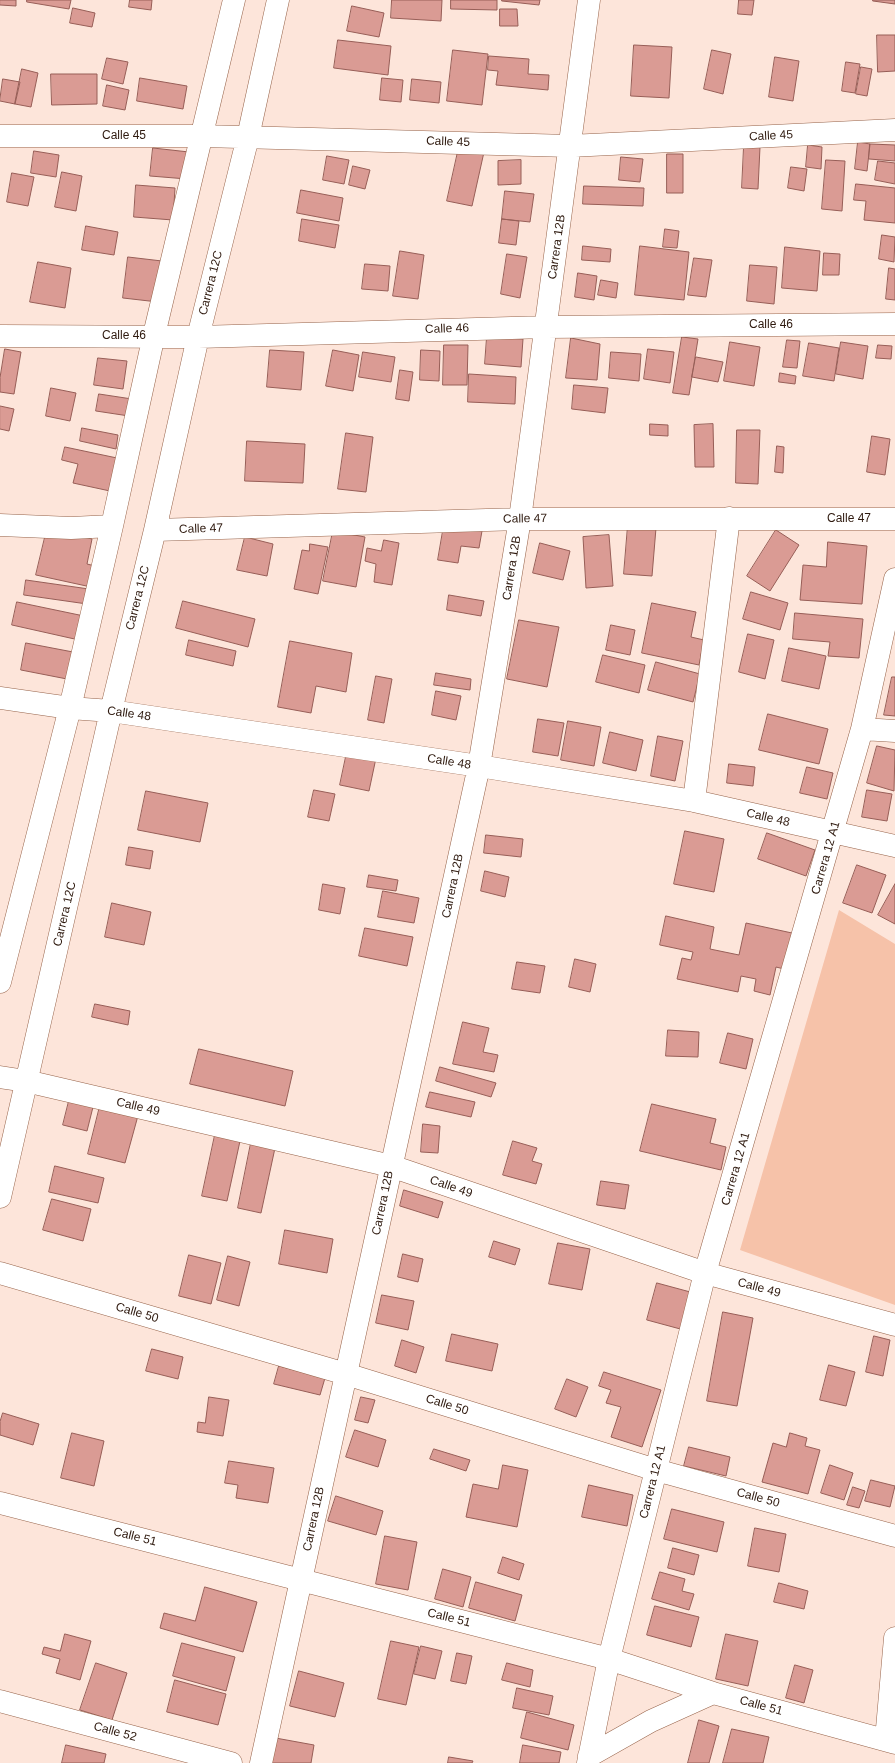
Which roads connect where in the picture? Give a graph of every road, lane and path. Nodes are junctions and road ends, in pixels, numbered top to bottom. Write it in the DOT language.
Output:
graph roads {
  1 [pos="234,0"];
  2 [pos="278,0"];
  3 [pos="590,0"];
  4 [pos="895,130"];
  5 [pos="0,136"];
  6 [pos="203,136"];
  7 [pos="248,137"];
  8 [pos="570,146"];
  9 [pos="895,324"];
  10 [pos="546,327"];
  11 [pos="0,336"];
  12 [pos="154,336"];
  13 [pos="198,336"];
  14 [pos="730,518"];
  15 [pos="520,519"];
  16 [pos="895,519"];
  17 [pos="0,525"];
  18 [pos="112,526"];
  19 [pos="155,530"];
  20 [pos="895,579"];
  21 [pos="0,698"];
  22 [pos="70,708"];
  23 [pos="111,711"];
  24 [pos="862,728"];
  25 [pos="895,731"];
  26 [pos="479,766"];
  27 [pos="694,801"];
  28 [pos="833,833"];
  29 [pos="895,846"];
  30 [pos="0,982"];
  31 [pos="0,1076"];
  32 [pos="26,1081"];
  33 [pos="391,1166"];
  34 [pos="0,1197"];
  35 [pos="0,1273"];
  36 [pos="705,1273"];
  37 [pos="895,1325"];
  38 [pos="346,1374"];
  39 [pos="656,1470"];
  40 [pos="0,1503"];
  41 [pos="895,1536"];
  42 [pos="301,1580"];
  43 [pos="895,1638"];
  44 [pos="609,1659"];
  45 [pos="713,1693"];
  46 [pos="0,1701"];
  47 [pos="890,1741"];
  48 [pos="589,1760"];
  49 [pos="231,1763"];
  50 [pos="261,1763"];
  1 -- 6 [label="street"];
  2 -- 7 [label="street, Carrera 12C"];
  3 -- 8 [label="street, Carrera 12B"];
  4 -- 8 [label="street, Calle 45"];
  5 -- 6 [label="street, Calle 45"];
  6 -- 7 [label="street, Calle 45"];
  6 -- 12 [label="street"];
  7 -- 8 [label="street, Calle 45"];
  7 -- 13 [label="street, Carrera 12C"];
  8 -- 10 [label="street, Carrera 12B"];
  9 -- 10 [label="street, Calle 46"];
  10 -- 13 [label="street, Calle 46"];
  10 -- 15 [label="street, Carrera 12B"];
  11 -- 12 [label="street, Calle 46"];
  12 -- 13 [label="street, Calle 46"];
  12 -- 18 [label="street"];
  13 -- 19 [label="street, Carrera 12C"];
  14 -- 15 [label="street, Calle 47"];
  14 -- 16 [label="street, Calle 47"];
  14 -- 27 [label="street"];
  15 -- 19 [label="street, Calle 47"];
  15 -- 26 [label="street, Carrera 12B"];
  17 -- 18 [label="street"];
  18 -- 22 [label="street"];
  19 -- 23 [label="street, Carrera 12C"];
  20 -- 24 [label="street, Carrera 12 A1"];
  21 -- 22 [label="street, Calle 48"];
  22 -- 23 [label="street, Calle 48"];
  22 -- 30 [label="street"];
  23 -- 26 [label="street, Calle 48"];
  23 -- 32 [label="street, Carrera 12C"];
  24 -- 25 [label="street"];
  24 -- 28 [label="street, Carrera 12 A1"];
  26 -- 27 [label="street, Calle 48"];
  26 -- 33 [label="street, Carrera 12B"];
  27 -- 28 [label="street, Calle 48"];
  28 -- 29 [label="street, Calle 48"];
  28 -- 36 [label="street, Carrera 12 A1"];
  31 -- 32 [label="street, Calle 49"];
  32 -- 33 [label="street, Calle 49"];
  32 -- 34 [label="street, Carrera 12C"];
  33 -- 36 [label="street, Calle 49"];
  33 -- 38 [label="street, Carrera 12B"];
  35 -- 38 [label="street, Calle 50"];
  36 -- 37 [label="street, Calle 49"];
  36 -- 39 [label="street, Carrera 12 A1"];
  38 -- 39 [label="street, Calle 50"];
  38 -- 42 [label="street, Carrera 12B"];
  39 -- 41 [label="street, Calle 50"];
  39 -- 44 [label="street, Carrera 12 A1"];
  40 -- 42 [label="street, Calle 51"];
  42 -- 44 [label="street, Calle 51"];
  42 -- 50 [label="street, Carrera 12B"];
  43 -- 47 [label="street"];
  44 -- 45 [label="street, Calle 51"];
  44 -- 48 [label="street, Carrera 12 A1"];
  45 -- 47 [label="street, Calle 51"];
  45 -- 48 [label="street"];
  46 -- 49 [label="street, Calle 52"];
}
